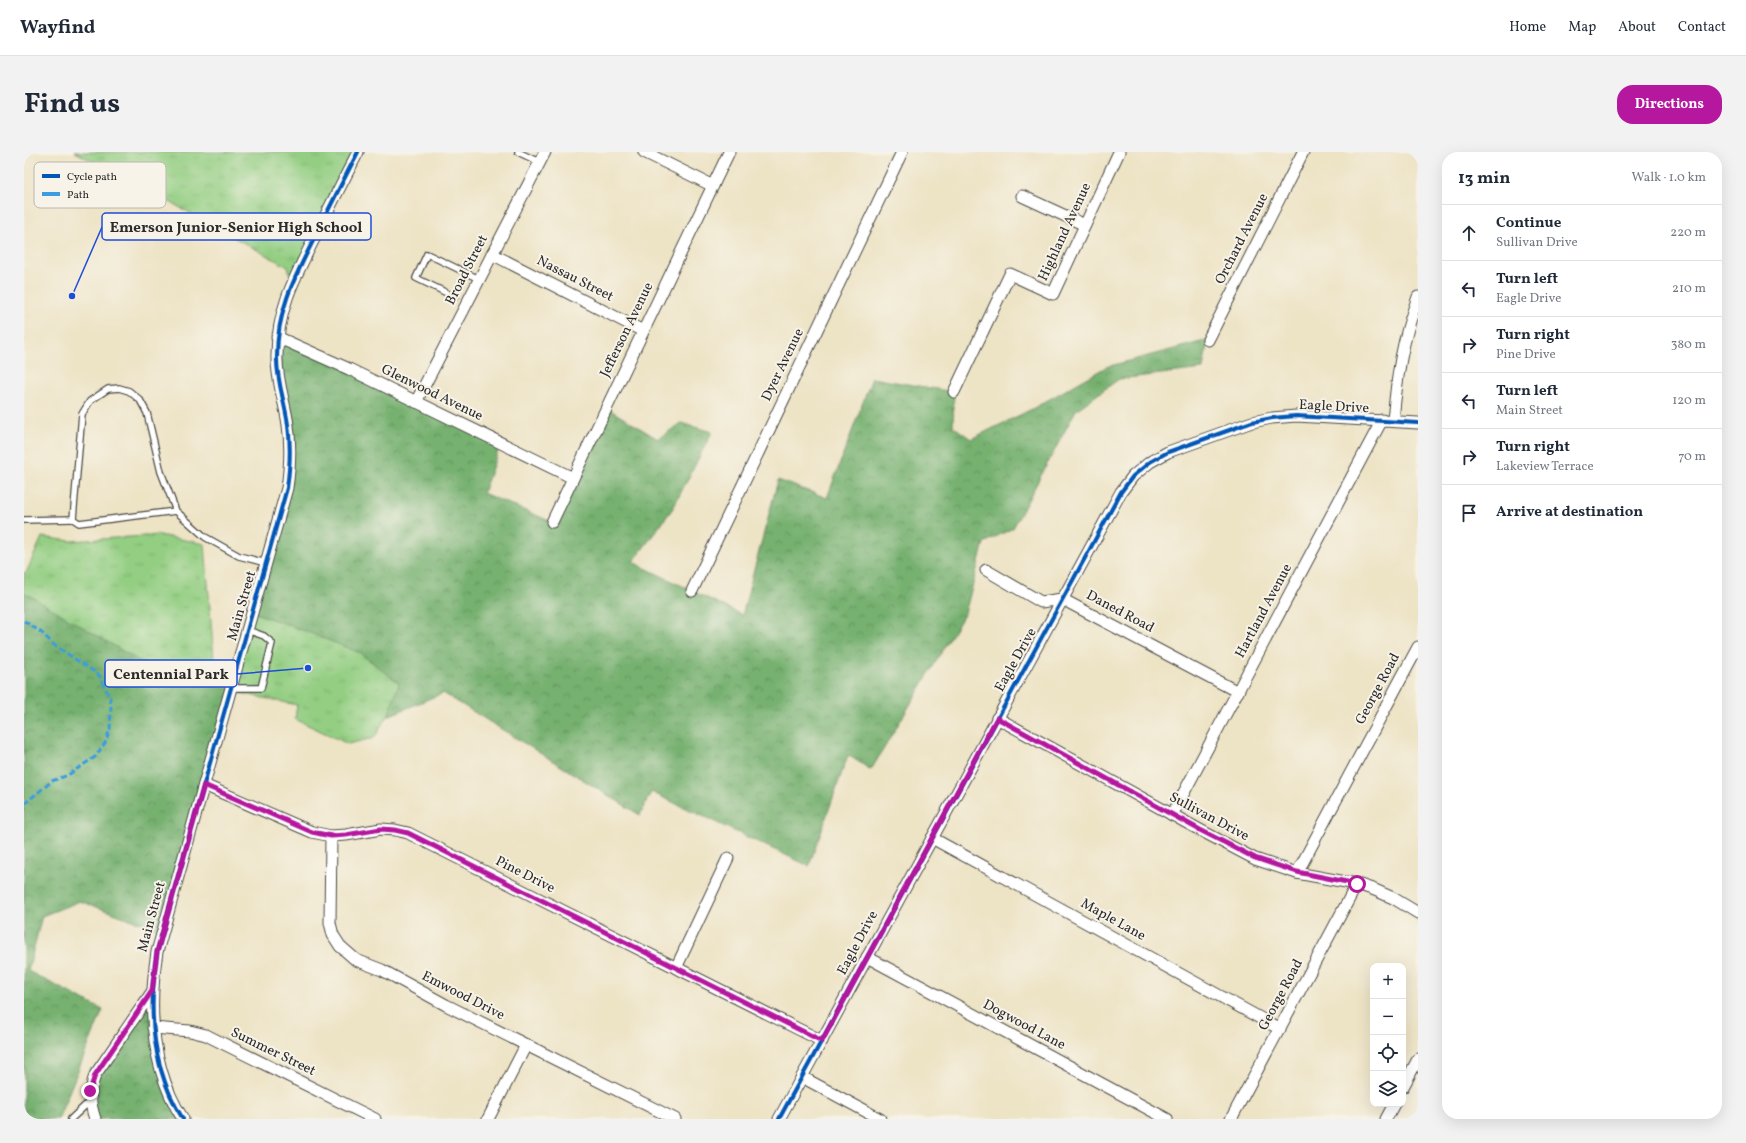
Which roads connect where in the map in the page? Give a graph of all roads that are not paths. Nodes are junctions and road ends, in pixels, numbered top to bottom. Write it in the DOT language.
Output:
graph roads {
  1 [pos="358,152"];
  2 [pos="518,152"];
  3 [pos="545,152"];
  4 [pos="644,152"];
  5 [pos="729,152"];
  6 [pos="902,152"];
  7 [pos="1119,152"];
  8 [pos="1303,152"];
  9 [pos="539,162"];
  10 [pos="713,186"];
  11 [pos="1022,196"];
  12 [pos="1085,225"];
  13 [pos="492,254"];
  14 [pos="479,279"];
  15 [pos="455,297"];
  16 [pos="1418,297"];
  17 [pos="643,332"];
  18 [pos="277,337"];
  19 [pos="1208,340"];
  20 [pos="954,392"];
  21 [pos="416,402"];
  22 [pos="1388,421"];
  23 [pos="1418,422"];
  24 [pos="573,478"];
  25 [pos="176,512"];
  26 [pos="73,519"];
  27 [pos="24,520"];
  28 [pos="552,522"];
  29 [pos="266,563"];
  30 [pos="986,570"];
  31 [pos="692,591"];
  32 [pos="1062,599"];
  33 [pos="247,630"];
  34 [pos="1418,647"];
  35 [pos="231,688"];
  36 [pos="1238,692"];
  37 [pos="997,718"];
  38 [pos="204,785"];
  39 [pos="1172,815"];
  40 [pos="331,836"];
  41 [pos="932,838"];
  42 [pos="728,858"];
  43 [pos="1297,872"];
  44 [pos="1357,884"];
  45 [pos="1418,912"];
  46 [pos="867,957"];
  47 [pos="676,968"];
  48 [pos="152,991"];
  49 [pos="153,1028"];
  50 [pos="1280,1029"];
  51 [pos="822,1041"];
  52 [pos="526,1045"];
  53 [pos="1418,1059"];
  54 [pos="802,1077"];
  55 [pos="1406,1081"];
  56 [pos="89,1102"];
  57 [pos="1392,1107"];
  58 [pos="71,1119"];
  59 [pos="94,1119"];
  60 [pos="183,1119"];
  61 [pos="375,1119"];
  62 [pos="488,1119"];
  63 [pos="675,1119"];
  64 [pos="779,1119"];
  65 [pos="880,1119"];
  66 [pos="1167,1119"];
  67 [pos="1231,1119"];
  68 [pos="1386,1119"];
  1 -- 18 [label="street, Main Street"];
  2 -- 9 [label="lane"];
  3 -- 9 [label="street, Broad Street"];
  4 -- 10 [label="street"];
  5 -- 10 [label="street, Jefferson Avenue"];
  6 -- 31 [label="street, Dyer Avenue"];
  7 -- 12 [label="street, Highland Avenue"];
  8 -- 19 [label="street, Orchard Avenue"];
  9 -- 13 [label="street, Broad Street"];
  10 -- 17 [label="street, Jefferson Avenue"];
  11 -- 12 [label="street"];
  12 -- 20 [label="street, Highland Avenue"];
  13 -- 14 [label="street, Broad Street"];
  13 -- 17 [label="street, Nassau Street"];
  14 -- 15 [label="lane"];
  14 -- 21 [label="street, Broad Street"];
  16 -- 22 [label="street, Hartland Avenue"];
  17 -- 24 [label="street, Jefferson Avenue"];
  18 -- 21 [label="street, Glenwood Avenue"];
  18 -- 29 [label="street, Main Street"];
  21 -- 24 [label="street, Glenwood Avenue"];
  22 -- 23 [label="street, Eagle Drive"];
  22 -- 32 [label="street, Eagle Drive"];
  22 -- 36 [label="street, Hartland Avenue"];
  24 -- 28 [label="street, Jefferson Avenue"];
  25 -- 26 [label="lane"];
  25 -- 26 [label="lane"];
  25 -- 29 [label="lane"];
  26 -- 27 [label="lane"];
  29 -- 33 [label="street, Main Street"];
  30 -- 32 [label="street"];
  32 -- 36 [label="street, Daned Road"];
  32 -- 37 [label="street, Eagle Drive"];
  33 -- 35 [label="street, Main Street"];
  33 -- 35 [label="lane"];
  34 -- 43 [label="street, George Road"];
  35 -- 38 [label="street, Main Street"];
  36 -- 39 [label="street, Hartland Avenue"];
  37 -- 39 [label="street, Sullivan Drive"];
  37 -- 41 [label="street, Eagle Drive"];
  38 -- 40 [label="street, Pine Drive"];
  38 -- 48 [label="street, Main Street"];
  39 -- 43 [label="street, Sullivan Drive"];
  40 -- 47 [label="street, Pine Drive"];
  40 -- 52 [label="street, Emwood Drive"];
  41 -- 46 [label="street, Eagle Drive"];
  41 -- 50 [label="street, Maple Lane"];
  42 -- 47 [label="street"];
  43 -- 44 [label="street, Sullivan Drive"];
  44 -- 45 [label="street, Sullivan Drive"];
  44 -- 50 [label="street, George Road"];
  46 -- 51 [label="street, Eagle Drive"];
  46 -- 66 [label="street, Dogwood Lane"];
  47 -- 51 [label="street, Pine Drive"];
  48 -- 49 [label="street, Main Street"];
  48 -- 56 [label="street"];
  49 -- 60 [label="street, Main Street"];
  49 -- 61 [label="street, Summer Street"];
  50 -- 67 [label="street, George Road"];
  51 -- 54 [label="street, Eagle Drive"];
  52 -- 62 [label="street"];
  52 -- 63 [label="street, Emwood Drive"];
  53 -- 55 [label="street"];
  54 -- 64 [label="street, Eagle Drive"];
  54 -- 65 [label="street"];
  56 -- 58 [label="lane"];
  56 -- 59 [label="street"];
  57 -- 68 [label="street"];
}
